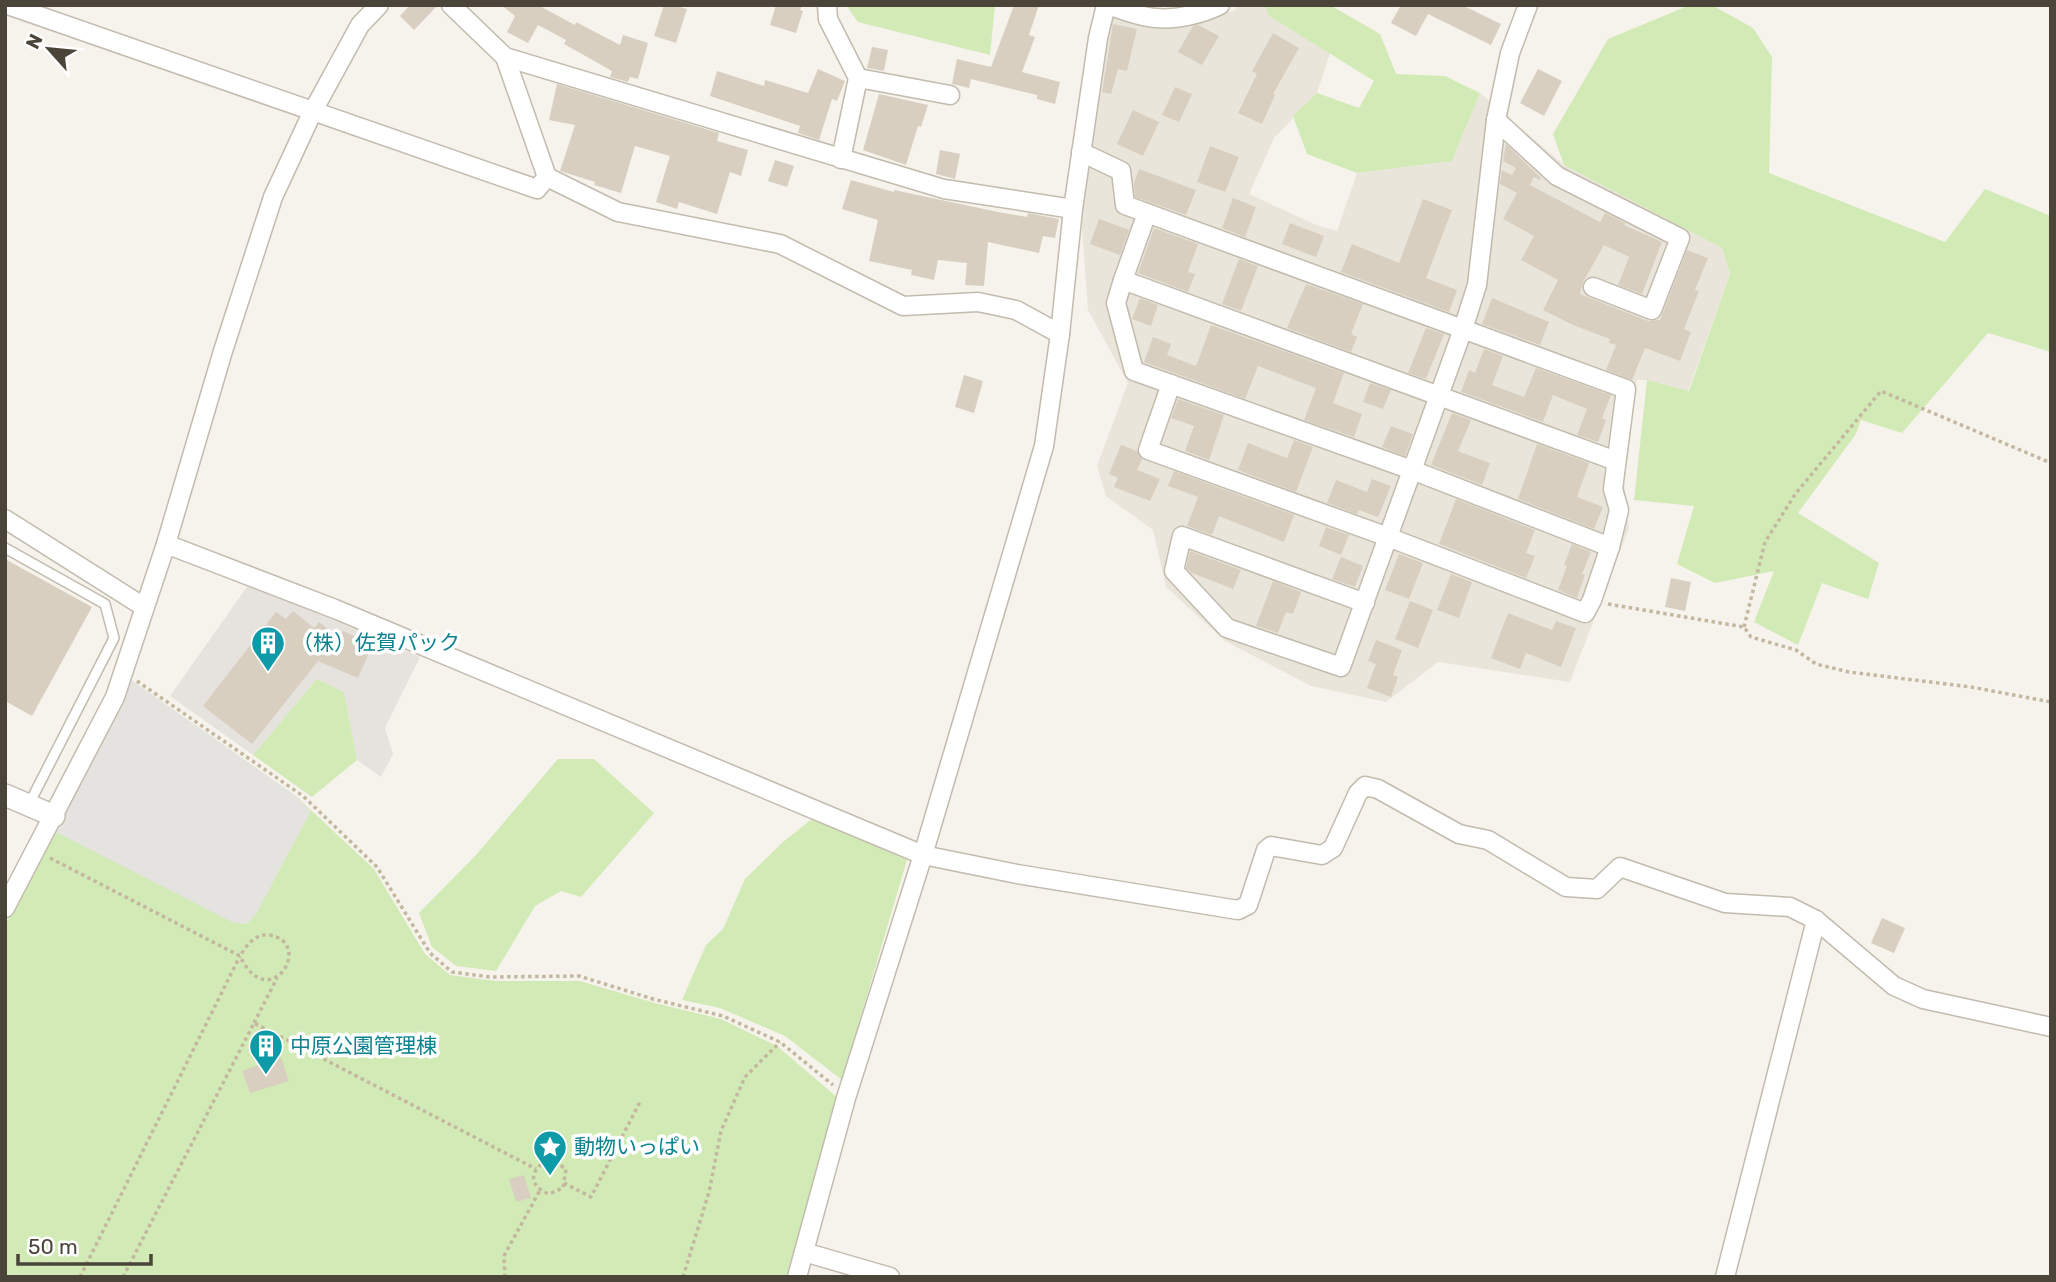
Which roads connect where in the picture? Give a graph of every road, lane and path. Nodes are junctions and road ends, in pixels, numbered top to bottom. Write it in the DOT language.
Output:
graph roads {
  1 [pos="8,5"];
  2 [pos="379,5"];
  3 [pos="451,5"];
  4 [pos="827,5"];
  5 [pos="1107,5"];
  6 [pos="1220,5"];
  7 [pos="1528,5"];
  8 [pos="505,57"];
  9 [pos="858,78"];
  10 [pos="950,95"];
  11 [pos="313,111"];
  12 [pos="1496,120"];
  13 [pos="1081,152"];
  14 [pos="841,159"];
  15 [pos="547,177"];
  16 [pos="1073,209"];
  17 [pos="1147,213"];
  18 [pos="1123,280"];
  19 [pos="1593,286"];
  20 [pos="1463,329"];
  21 [pos="1060,334"];
  22 [pos="1171,384"];
  23 [pos="1439,395"];
  24 [pos="1616,461"];
  25 [pos="2051,463"];
  26 [pos="1412,470"];
  27 [pos="5,519"];
  28 [pos="1388,537"];
  29 [pos="166,544"];
  30 [pos="1610,547"];
  31 [pos="5,548"];
  32 [pos="1592,600"];
  33 [pos="1365,603"];
  34 [pos="144,607"];
  35 [pos="1744,627"];
  36 [pos="124,672"];
  37 [pos="2051,702"];
  38 [pos="5,795"];
  39 [pos="27,806"];
  40 [pos="54,817"];
  41 [pos="35,850"];
  42 [pos="923,855"];
  43 [pos="5,908"];
  44 [pos="1816,920"];
  45 [pos="240,956"];
  46 [pos="278,976"];
  47 [pos="254,1023"];
  48 [pos="2051,1027"];
  49 [pos="780,1042"];
  50 [pos="846,1098"];
  51 [pos="641,1100"];
  52 [pos="536,1169"];
  53 [pos="564,1183"];
  54 [pos="540,1190"];
  55 [pos="804,1252"];
  56 [pos="80,1277"];
  57 [pos="123,1277"];
  58 [pos="505,1277"];
  59 [pos="684,1277"];
  60 [pos="797,1277"];
  61 [pos="890,1277"];
  62 [pos="1725,1277"];
  1 -- 11 [label="street"];
  2 -- 11 [label="street"];
  3 -- 8 [label="street"];
  4 -- 9 [label="street"];
  5 -- 6 [label="street"];
  5 -- 13 [label="street"];
  7 -- 12 [label="street"];
  8 -- 14 [label="street"];
  8 -- 15 [label="street"];
  9 -- 10 [label="street"];
  9 -- 14 [label="street"];
  11 -- 15 [label="street"];
  11 -- 29 [label="street"];
  12 -- 19 [label="street"];
  12 -- 20 [label="street"];
  13 -- 16 [label="street"];
  13 -- 17 [label="street"];
  14 -- 16 [label="street"];
  15 -- 21 [label="street"];
  16 -- 21 [label="street"];
  17 -- 18 [label="street"];
  17 -- 20 [label="street"];
  18 -- 22 [label="street"];
  18 -- 23 [label="street"];
  20 -- 23 [label="street"];
  20 -- 24 [label="street"];
  21 -- 42 [label="street"];
  22 -- 26 [label="street"];
  22 -- 28 [label="street"];
  23 -- 24 [label="street"];
  23 -- 26 [label="street"];
  24 -- 30 [label="street"];
  25 -- 35 [label="path"];
  26 -- 28 [label="street"];
  26 -- 30 [label="street"];
  27 -- 34 [label="street"];
  28 -- 32 [label="street"];
  28 -- 33 [label="street"];
  29 -- 34 [label="street"];
  29 -- 42 [label="street"];
  30 -- 32 [label="street"];
  31 -- 39 [label="lane"];
  32 -- 35 [label="path"];
  33 -- 33 [label="street"];
  34 -- 36 [label="street"];
  35 -- 37 [label="path"];
  36 -- 40 [label="street"];
  36 -- 49 [label="path"];
  38 -- 39 [label="street"];
  39 -- 40 [label="street"];
  40 -- 41 [label="street"];
  41 -- 43 [label="street"];
  41 -- 45 [label="path"];
  42 -- 44 [label="street"];
  42 -- 50 [label="street"];
  44 -- 48 [label="street"];
  44 -- 62 [label="street"];
  45 -- 46 [label="path"];
  45 -- 46 [label="path"];
  45 -- 56 [label="path"];
  46 -- 47 [label="path"];
  47 -- 52 [label="path"];
  47 -- 57 [label="path"];
  49 -- 50 [label="path"];
  49 -- 59 [label="path"];
  50 -- 55 [label="street"];
  51 -- 53 [label="path"];
  52 -- 53 [label="path"];
  52 -- 54 [label="path"];
  53 -- 54 [label="path"];
  54 -- 58 [label="path"];
  55 -- 60 [label="street"];
  55 -- 61 [label="street"];
}
